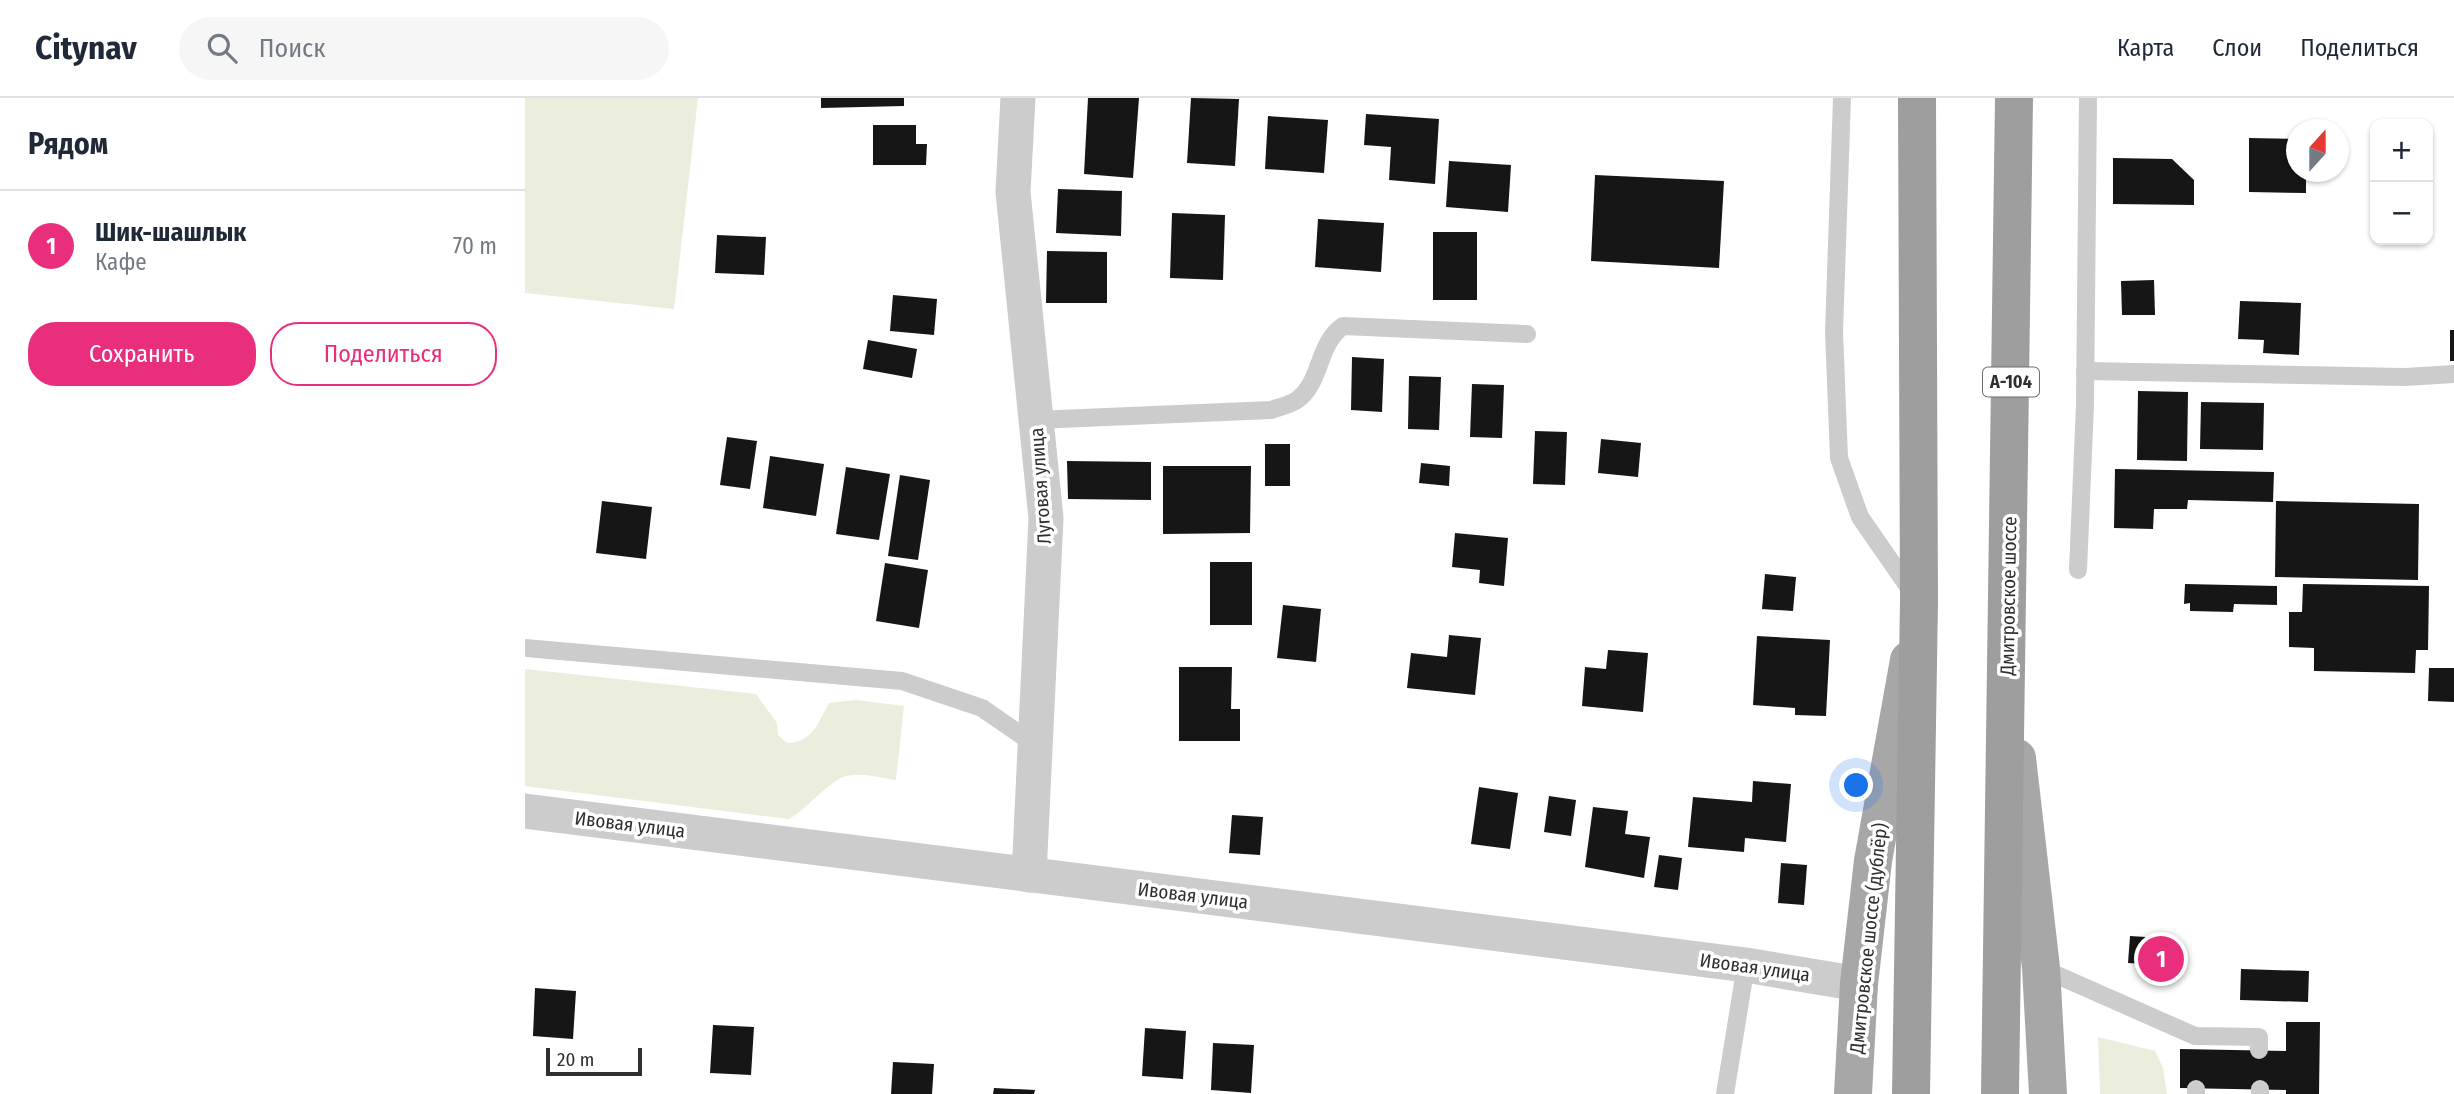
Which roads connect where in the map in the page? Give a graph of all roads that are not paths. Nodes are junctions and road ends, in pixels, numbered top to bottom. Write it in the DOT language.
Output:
graph roads {
  1 [pos="1018,98"];
  2 [pos="1842,98"];
  3 [pos="1917,98"];
  4 [pos="2014,98"];
  5 [pos="2088,98"];
  6 [pos="1527,334"];
  7 [pos="2085,372"];
  8 [pos="2454,374"];
  9 [pos="1037,420"];
  10 [pos="2078,570"];
  11 [pos="1918,609"];
  12 [pos="525,648"];
  13 [pos="2007,665"];
  14 [pos="1037,746"];
  15 [pos="525,811"];
  16 [pos="1030,875"];
  17 [pos="1746,965"];
  18 [pos="2041,968"];
  19 [pos="1859,984"];
  20 [pos="2259,1050"];
  21 [pos="1725,1094"];
  22 [pos="1853,1094"];
  23 [pos="1911,1094"];
  24 [pos="2000,1094"];
  25 [pos="2048,1094"];
  1 -- 9 [label="street, Луговая улица"];
  2 -- 11 [label="lane"];
  3 -- 11 [label="highway"];
  4 -- 13 [label="highway, Дмитровское шоссе / А-104"];
  5 -- 7 [label="lane"];
  6 -- 9 [label="lane"];
  7 -- 8 [label="lane"];
  7 -- 10 [label="lane"];
  9 -- 14 [label="street, Луговая улица"];
  11 -- 19 [label="main road, Дмитровское шоссе (дублёр)"];
  11 -- 23 [label="highway"];
  12 -- 14 [label="lane"];
  13 -- 18 [label="main road"];
  13 -- 24 [label="highway, Дмитровское шоссе"];
  14 -- 16 [label="street, Луговая улица"];
  15 -- 16 [label="street, Ивовая улица"];
  16 -- 17 [label="street, Ивовая улица"];
  17 -- 19 [label="street, Ивовая улица"];
  17 -- 21 [label="lane"];
  18 -- 20 [label="lane"];
  18 -- 25 [label="main road"];
  19 -- 22 [label="main road, Дмитровское шоссе (дублёр)"];
}
